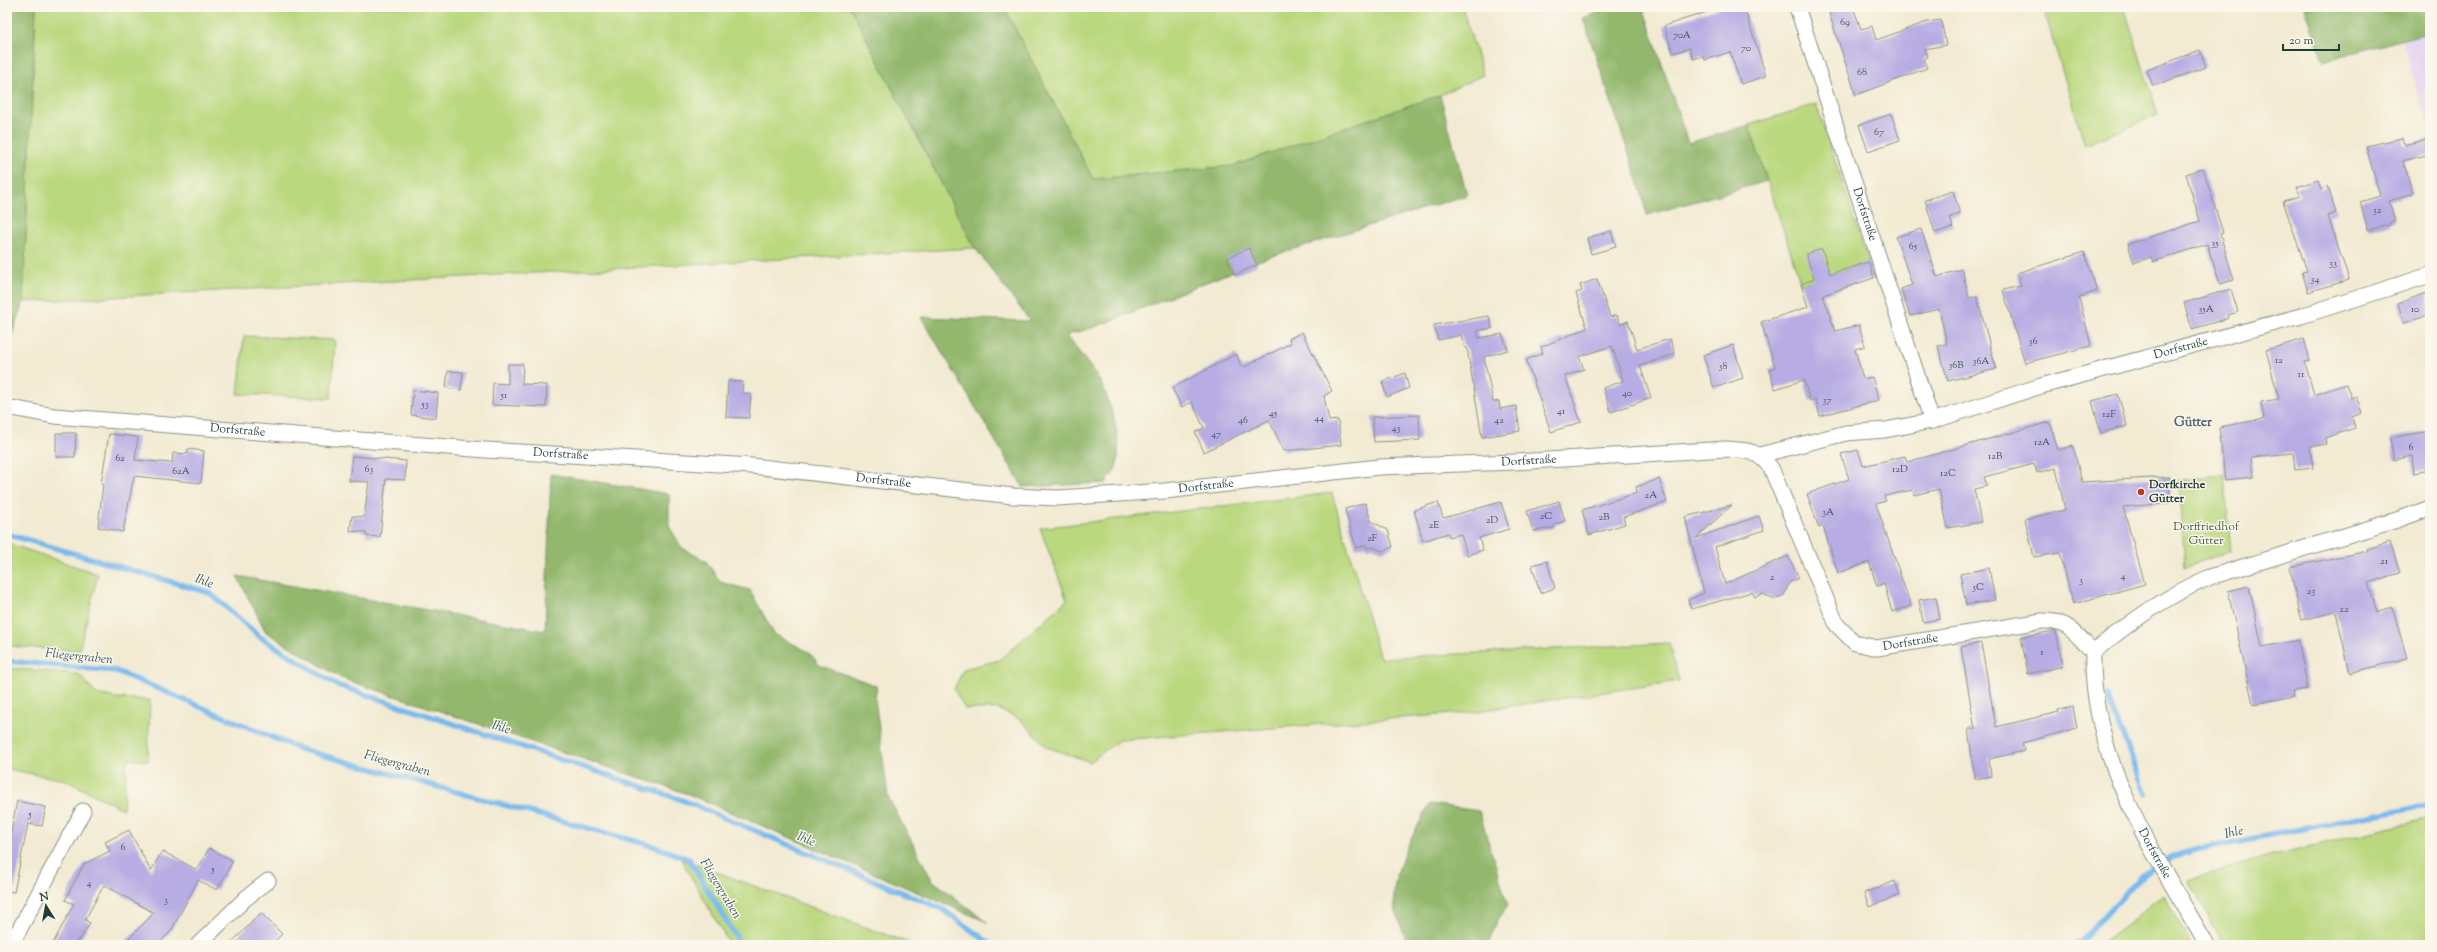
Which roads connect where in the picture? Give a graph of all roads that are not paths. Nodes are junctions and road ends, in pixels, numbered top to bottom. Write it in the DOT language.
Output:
graph roads {
  1 [pos="1797,7"];
  2 [pos="2430,275"];
  3 [pos="7,407"];
  4 [pos="1932,421"];
  5 [pos="1760,455"];
  6 [pos="2430,508"];
  7 [pos="2093,652"];
  8 [pos="83,811"];
  9 [pos="268,881"];
  10 [pos="11,945"];
  11 [pos="198,945"];
  12 [pos="2207,945"];
  1 -- 4 [label="street, Dorfstraße"];
  2 -- 4 [label="street, Dorfstraße"];
  3 -- 5 [label="street, Dorfstraße"];
  4 -- 5 [label="street, Dorfstraße"];
  5 -- 7 [label="street, Dorfstraße"];
  6 -- 7 [label="street"];
  7 -- 12 [label="street, Dorfstraße"];
  8 -- 10 [label="street"];
  9 -- 11 [label="street"];
}
